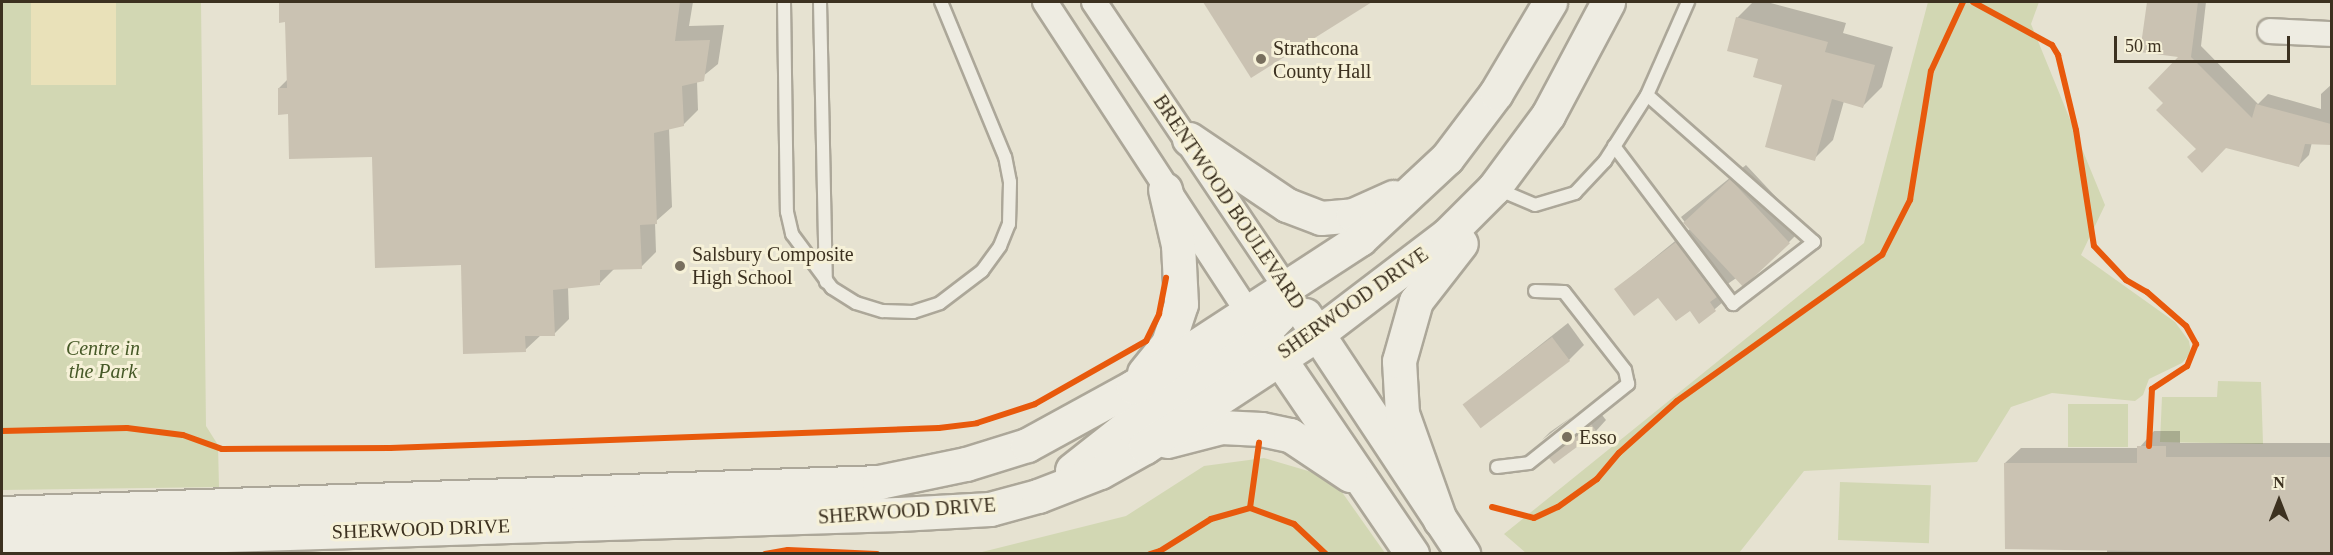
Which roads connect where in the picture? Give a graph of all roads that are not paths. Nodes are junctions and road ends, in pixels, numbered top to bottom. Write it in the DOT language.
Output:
graph roads {
  1 [pos="784,2"];
  2 [pos="820,2"];
  3 [pos="941,2"];
  4 [pos="1045,2"];
  5 [pos="1094,2"];
  6 [pos="1550,2"];
  7 [pos="1608,2"];
  8 [pos="1688,2"];
  9 [pos="2270,31"];
  10 [pos="2331,33"];
  11 [pos="1647,95"];
  12 [pos="1189,139"];
  13 [pos="1614,146"];
  14 [pos="1419,186"];
  15 [pos="1494,188"];
  16 [pos="1165,189"];
  17 [pos="826,282"];
  18 [pos="1287,289"];
  19 [pos="1534,291"];
  20 [pos="1317,334"];
  21 [pos="1263,335"];
  22 [pos="1133,387"];
  23 [pos="1145,447"];
  24 [pos="1497,467"];
  25 [pos="1368,488"];
  26 [pos="1038,496"];
  27 [pos="2,513"];
  28 [pos="1440,520"];
  29 [pos="2,542"];
  30 [pos="1412,554"];
  31 [pos="1463,554"];
  1 -- 17 [label="lane"];
  2 -- 17 [label="lane"];
  3 -- 17 [label="lane"];
  4 -- 16 [label="street"];
  5 -- 12 [label="street, BRENTWOOD BOULEVARD"];
  6 -- 14 [label="main road, SHERWOOD DRIVE"];
  7 -- 15 [label="main road, SHERWOOD DRIVE"];
  8 -- 11 [label="lane"];
  9 -- 10 [label="street"];
  11 -- 13 [label="lane"];
  11 -- 13 [label="lane"];
  12 -- 14 [label="main road"];
  12 -- 18 [label="street, BRENTWOOD BOULEVARD"];
  13 -- 15 [label="lane"];
  14 -- 18 [label="main road, SHERWOOD DRIVE"];
  15 -- 20 [label="main road, SHERWOOD DRIVE"];
  15 -- 28 [label="main road"];
  16 -- 21 [label="street"];
  16 -- 22 [label="main road"];
  18 -- 20 [label="main road, BRENTWOOD BOULEVARD"];
  18 -- 21 [label="main road, SHERWOOD DRIVE"];
  19 -- 24 [label="lane"];
  20 -- 21 [label="main road, SHERWOOD DRIVE"];
  20 -- 28 [label="main road, BRENTWOOD BOULEVARD"];
  21 -- 22 [label="main road, SHERWOOD DRIVE"];
  21 -- 23 [label="main road, SHERWOOD DRIVE"];
  21 -- 25 [label="main road"];
  21 -- 26 [label="main road"];
  22 -- 27 [label="main road, SHERWOOD DRIVE"];
  23 -- 25 [label="main road"];
  23 -- 26 [label="main road, SHERWOOD DRIVE"];
  25 -- 30 [label="main road"];
  26 -- 29 [label="main road, SHERWOOD DRIVE"];
  28 -- 31 [label="main road, BRENTWOOD BOULEVARD"];
}
